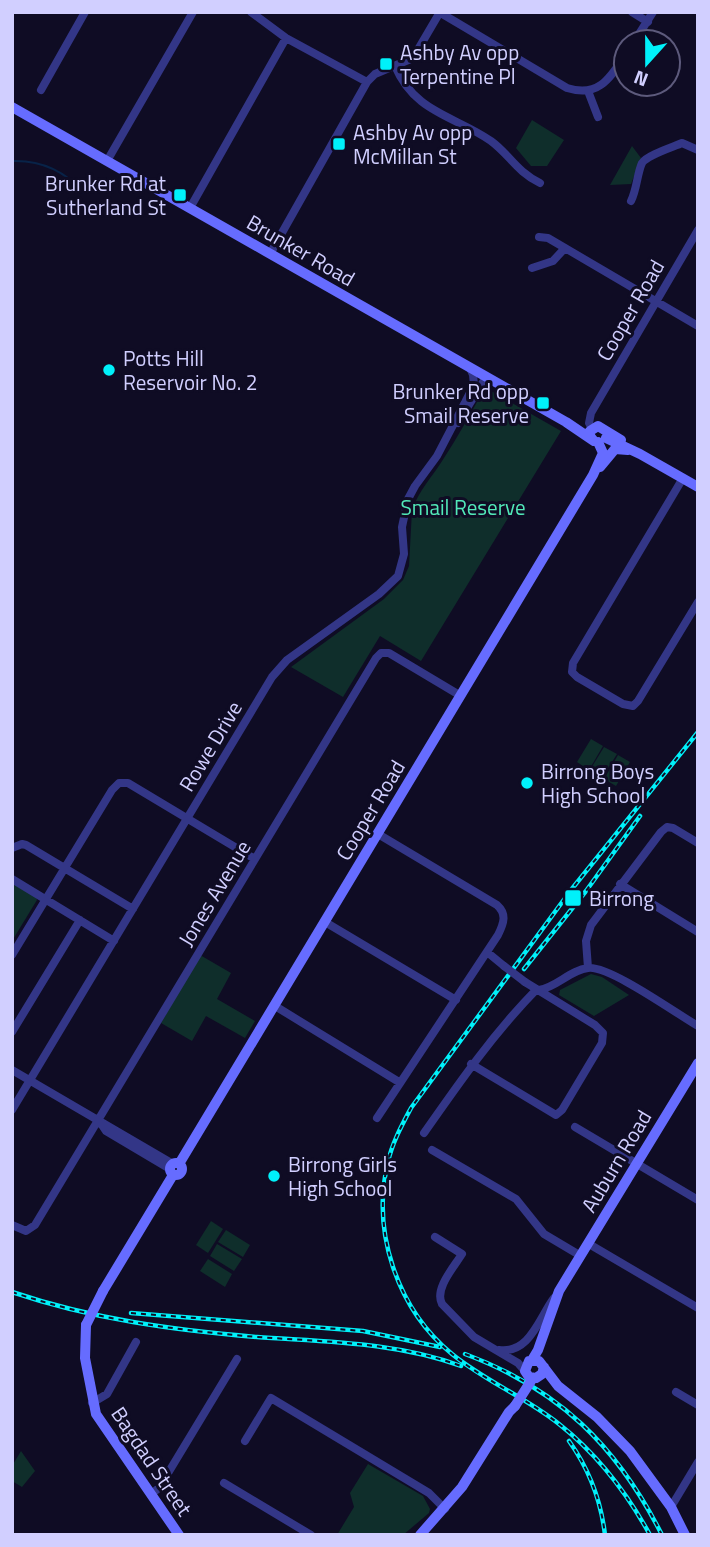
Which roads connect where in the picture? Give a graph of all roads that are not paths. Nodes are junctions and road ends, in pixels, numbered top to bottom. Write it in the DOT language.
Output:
graph roads {
  1 [pos="85,12"];
  2 [pos="193,12"];
  3 [pos="251,12"];
  4 [pos="439,12"];
  5 [pos="632,12"];
  6 [pos="653,12"];
  7 [pos="648,22"];
  8 [pos="644,28"];
  9 [pos="286,38"];
  10 [pos="395,66"];
  11 [pos="612,72"];
  12 [pos="368,82"];
  13 [pos="41,90"];
  14 [pos="588,91"];
  15 [pos="12,107"];
  16 [pos="598,117"];
  17 [pos="698,150"];
  18 [pos="107,161"];
  19 [pos="540,183"];
  20 [pos="631,201"];
  21 [pos="190,208"];
  22 [pos="698,230"];
  23 [pos="539,237"];
  24 [pos="565,248"];
  25 [pos="271,254"];
  26 [pos="531,268"];
  27 [pos="656,302"];
  28 [pos="698,326"];
  29 [pos="470,368"];
  30 [pos="486,377"];
  31 [pos="593,411"];
  32 [pos="569,423"];
  33 [pos="452,430"];
  34 [pos="598,434"];
  35 [pos="640,454"];
  36 [pos="593,475"];
  37 [pos="683,478"];
  38 [pos="698,487"];
  39 [pos="698,602"];
  40 [pos="461,696"];
  41 [pos="187,819"];
  42 [pos="378,834"];
  43 [pos="698,843"];
  44 [pos="12,848"];
  45 [pos="255,859"];
  46 [pos="65,868"];
  47 [pos="12,879"];
  48 [pos="620,884"];
  49 [pos="46,900"];
  50 [pos="133,909"];
  51 [pos="80,920"];
  52 [pos="326,922"];
  53 [pos="698,932"];
  54 [pos="114,941"];
  55 [pos="487,952"];
  56 [pos="12,955"];
  57 [pos="588,968"];
  58 [pos="537,990"];
  59 [pos="456,1000"];
  60 [pos="275,1006"];
  61 [pos="698,1026"];
  62 [pos="12,1032"];
  63 [pos="698,1063"];
  64 [pos="471,1064"];
  65 [pos="12,1070"];
  66 [pos="30,1080"];
  67 [pos="399,1082"];
  68 [pos="12,1110"];
  69 [pos="377,1118"];
  70 [pos="99,1122"];
  71 [pos="575,1127"];
  72 [pos="424,1133"];
  73 [pos="432,1150"];
  74 [pos="637,1164"];
  75 [pos="174,1168"];
  76 [pos="698,1200"];
  77 [pos="12,1224"];
  78 [pos="435,1237"];
  79 [pos="589,1244"];
  80 [pos="581,1256"];
  81 [pos="568,1279"];
  82 [pos="559,1291"];
  83 [pos="698,1308"];
  84 [pos="86,1325"];
  85 [pos="136,1342"];
  86 [pos="498,1350"];
  87 [pos="237,1359"];
  88 [pos="543,1366"];
  89 [pos="531,1372"];
  90 [pos="558,1386"];
  91 [pos="676,1392"];
  92 [pos="92,1403"];
  93 [pos="698,1405"];
  94 [pos="245,1441"];
  95 [pos="698,1462"];
  96 [pos="224,1483"];
  97 [pos="151,1494"];
  98 [pos="671,1507"];
  99 [pos="445,1508"];
  100 [pos="179,1535"];
  101 [pos="312,1535"];
  102 [pos="420,1535"];
  103 [pos="685,1535"];
  1 -- 13 [label="street"];
  2 -- 18 [label="street"];
  3 -- 9 [label="street"];
  4 -- 10 [label="street"];
  4 -- 14 [label="street"];
  5 -- 7 [label="street"];
  6 -- 7 [label="street"];
  7 -- 8 [label="street"];
  9 -- 12 [label="street"];
  9 -- 21 [label="street"];
  10 -- 12 [label="street"];
  10 -- 19 [label="street"];
  11 -- 14 [label="street"];
  12 -- 25 [label="street"];
  14 -- 16 [label="street"];
  15 -- 18 [label="main road, Brunker Road"];
  17 -- 20 [label="street"];
  18 -- 21 [label="main road, Brunker Road"];
  21 -- 25 [label="main road, Brunker Road"];
  22 -- 27 [label="street, Cooper Road"];
  23 -- 24 [label="street"];
  24 -- 26 [label="street"];
  24 -- 27 [label="street"];
  25 -- 29 [label="main road, Brunker Road"];
  27 -- 28 [label="street"];
  27 -- 31 [label="street, Cooper Road"];
  29 -- 30 [label="main road, Brunker Road"];
  29 -- 33 [label="street, Rowe Drive"];
  30 -- 32 [label="main road, Brunker Road"];
  30 -- 33 [label="street, Rowe Drive"];
  31 -- 32 [label="street"];
  31 -- 34 [label="street, Cooper Road"];
  32 -- 34 [label="main road, Brunker Road"];
  33 -- 41 [label="street, Rowe Drive"];
  34 -- 35 [label="main road, Brunker Road"];
  34 -- 36 [label="main road"];
  35 -- 36 [label="main road"];
  35 -- 37 [label="main road, Brunker Road"];
  36 -- 40 [label="main road, Cooper Road"];
  37 -- 38 [label="main road, Brunker Road"];
  37 -- 39 [label="street"];
  40 -- 42 [label="main road, Cooper Road"];
  40 -- 45 [label="street, Jones Avenue"];
  41 -- 45 [label="street"];
  41 -- 46 [label="street"];
  41 -- 50 [label="street, Rowe Drive"];
  42 -- 52 [label="main road, Cooper Road"];
  42 -- 55 [label="street"];
  43 -- 48 [label="street"];
  44 -- 46 [label="street"];
  45 -- 70 [label="street, Jones Avenue"];
  46 -- 49 [label="street"];
  46 -- 50 [label="street"];
  47 -- 49 [label="street"];
  48 -- 53 [label="street"];
  48 -- 57 [label="street"];
  49 -- 51 [label="street"];
  49 -- 56 [label="street"];
  50 -- 54 [label="street, Rowe Drive"];
  51 -- 54 [label="street"];
  51 -- 62 [label="street"];
  52 -- 59 [label="street"];
  52 -- 60 [label="main road, Cooper Road"];
  54 -- 66 [label="street, Rowe Drive"];
  55 -- 58 [label="street, bridge"];
  55 -- 59 [label="street"];
  57 -- 58 [label="street"];
  57 -- 61 [label="street"];
  58 -- 64 [label="street"];
  58 -- 64 [label="street"];
  59 -- 67 [label="street"];
  60 -- 67 [label="street"];
  60 -- 75 [label="main road, Cooper Road"];
  63 -- 74 [label="main road, Auburn Road"];
  64 -- 72 [label="street"];
  65 -- 66 [label="street"];
  66 -- 68 [label="street, Rowe Drive"];
  66 -- 70 [label="street"];
  67 -- 69 [label="street"];
  70 -- 75 [label="street"];
  70 -- 77 [label="street, Jones Avenue"];
  71 -- 74 [label="street"];
  73 -- 80 [label="street"];
  74 -- 76 [label="street"];
  74 -- 79 [label="main road, Auburn Road"];
  75 -- 84 [label="main road, Cooper Road, bridge"];
  78 -- 86 [label="street"];
  79 -- 80 [label="main road, Auburn Road"];
  79 -- 83 [label="street"];
  80 -- 81 [label="main road, Auburn Road"];
  81 -- 82 [label="main road, Auburn Road"];
  81 -- 88 [label="main road, Auburn Road"];
  82 -- 86 [label="street, Auburn Road"];
  82 -- 89 [label="main road, Auburn Road"];
  84 -- 92 [label="main road, Bagdad Street"];
  85 -- 92 [label="street"];
  86 -- 89 [label="street"];
  87 -- 97 [label="street"];
  88 -- 89 [label="main road, Auburn Road"];
  88 -- 90 [label="main road"];
  89 -- 90 [label="main road"];
  89 -- 99 [label="main road, Auburn Road, bridge"];
  90 -- 98 [label="main road"];
  91 -- 93 [label="street"];
  92 -- 97 [label="main road, Bagdad Street"];
  94 -- 99 [label="street"];
  95 -- 98 [label="street"];
  96 -- 101 [label="street"];
  97 -- 100 [label="main road, Bagdad Street"];
  98 -- 103 [label="main road"];
  99 -- 102 [label="main road, Auburn Road"];
}
